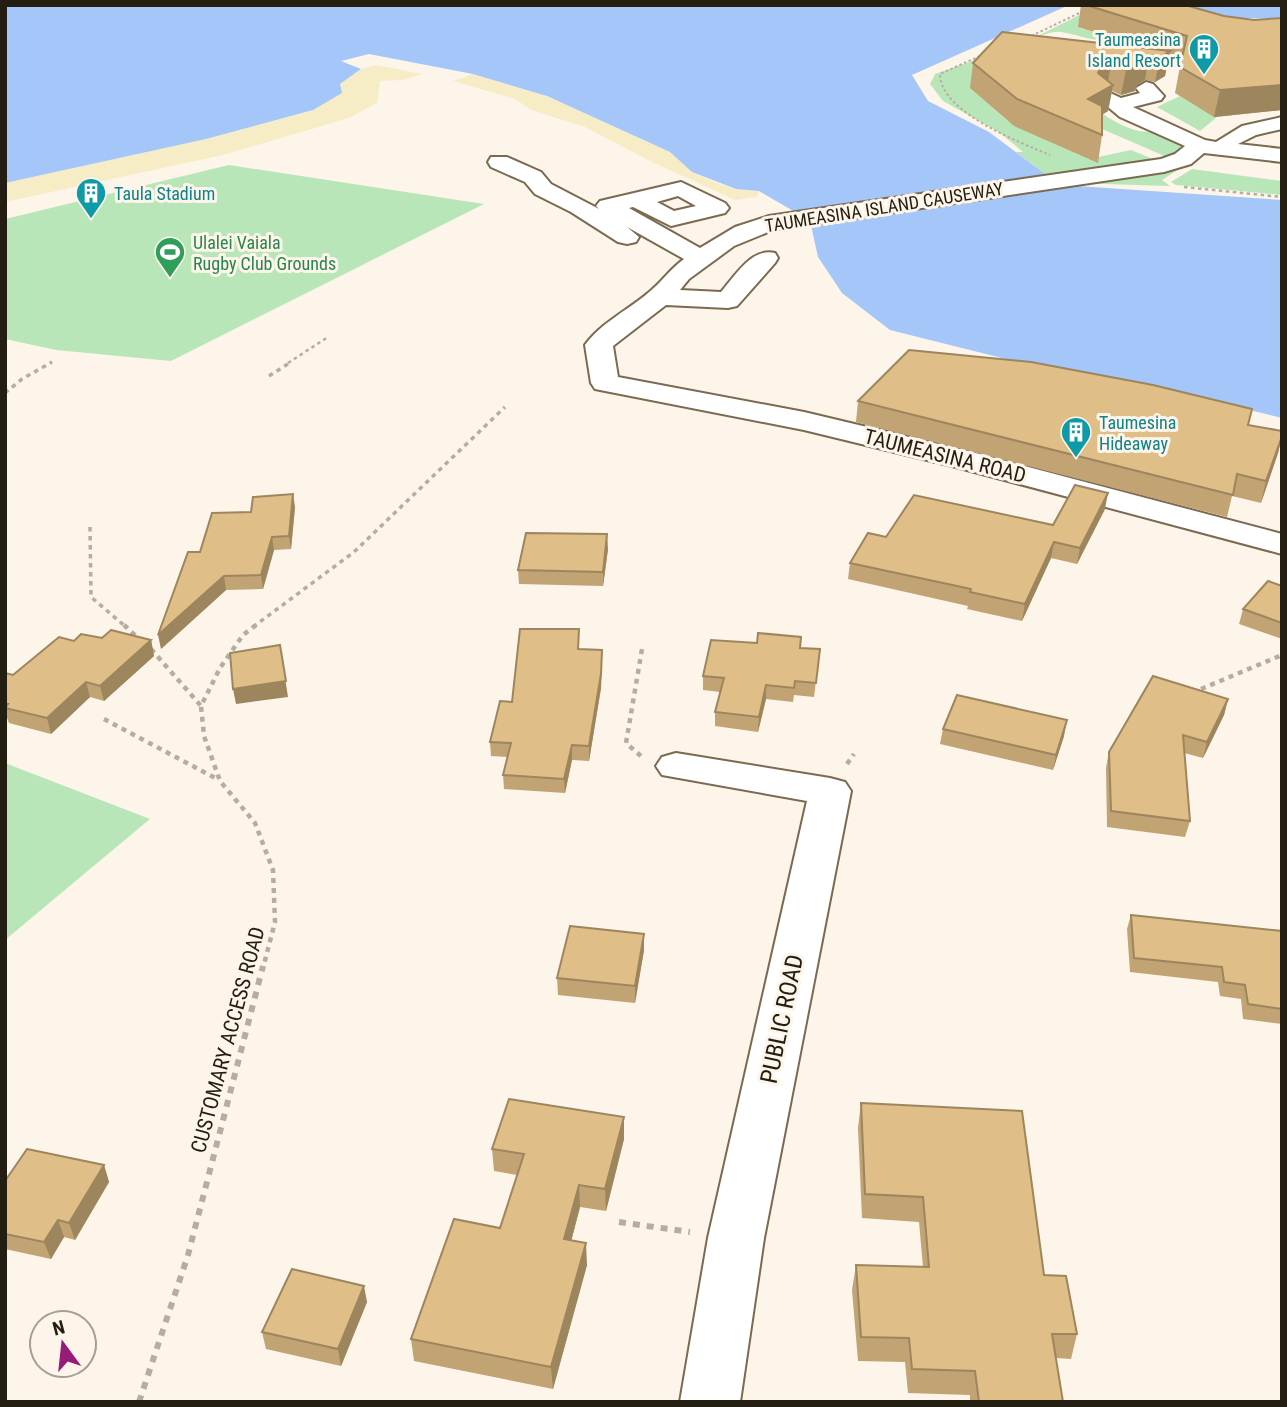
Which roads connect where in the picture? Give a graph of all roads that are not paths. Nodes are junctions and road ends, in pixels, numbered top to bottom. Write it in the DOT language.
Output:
graph roads {
  1 [pos="1146,88"];
  2 [pos="1282,123"];
  3 [pos="1210,147"];
  4 [pos="1282,156"];
  5 [pos="499,162"];
  6 [pos="676,245"];
  7 [pos="706,257"];
  8 [pos="765,258"];
  9 [pos="660,297"];
  10 [pos="605,383"];
  11 [pos="1282,544"];
  12 [pos="676,766"];
  13 [pos="710,1402"];
  1 -- 3 [label="street"];
  2 -- 3 [label="street, TAUMEASINA ISLAND CAUSEWAY"];
  3 -- 4 [label="street"];
  3 -- 7 [label="street, TAUMEASINA ISLAND CAUSEWAY"];
  5 -- 6 [label="street"];
  6 -- 6 [label="street"];
  6 -- 7 [label="street"];
  7 -- 9 [label="street, TAUMEASINA ISLAND CAUSEWAY"];
  8 -- 9 [label="street"];
  9 -- 10 [label="street, TAUMEASINA ISLAND CAUSEWAY"];
  10 -- 11 [label="street, TAUMEASINA ROAD"];
  12 -- 13 [label="street, PUBLIC ROAD"];
}
